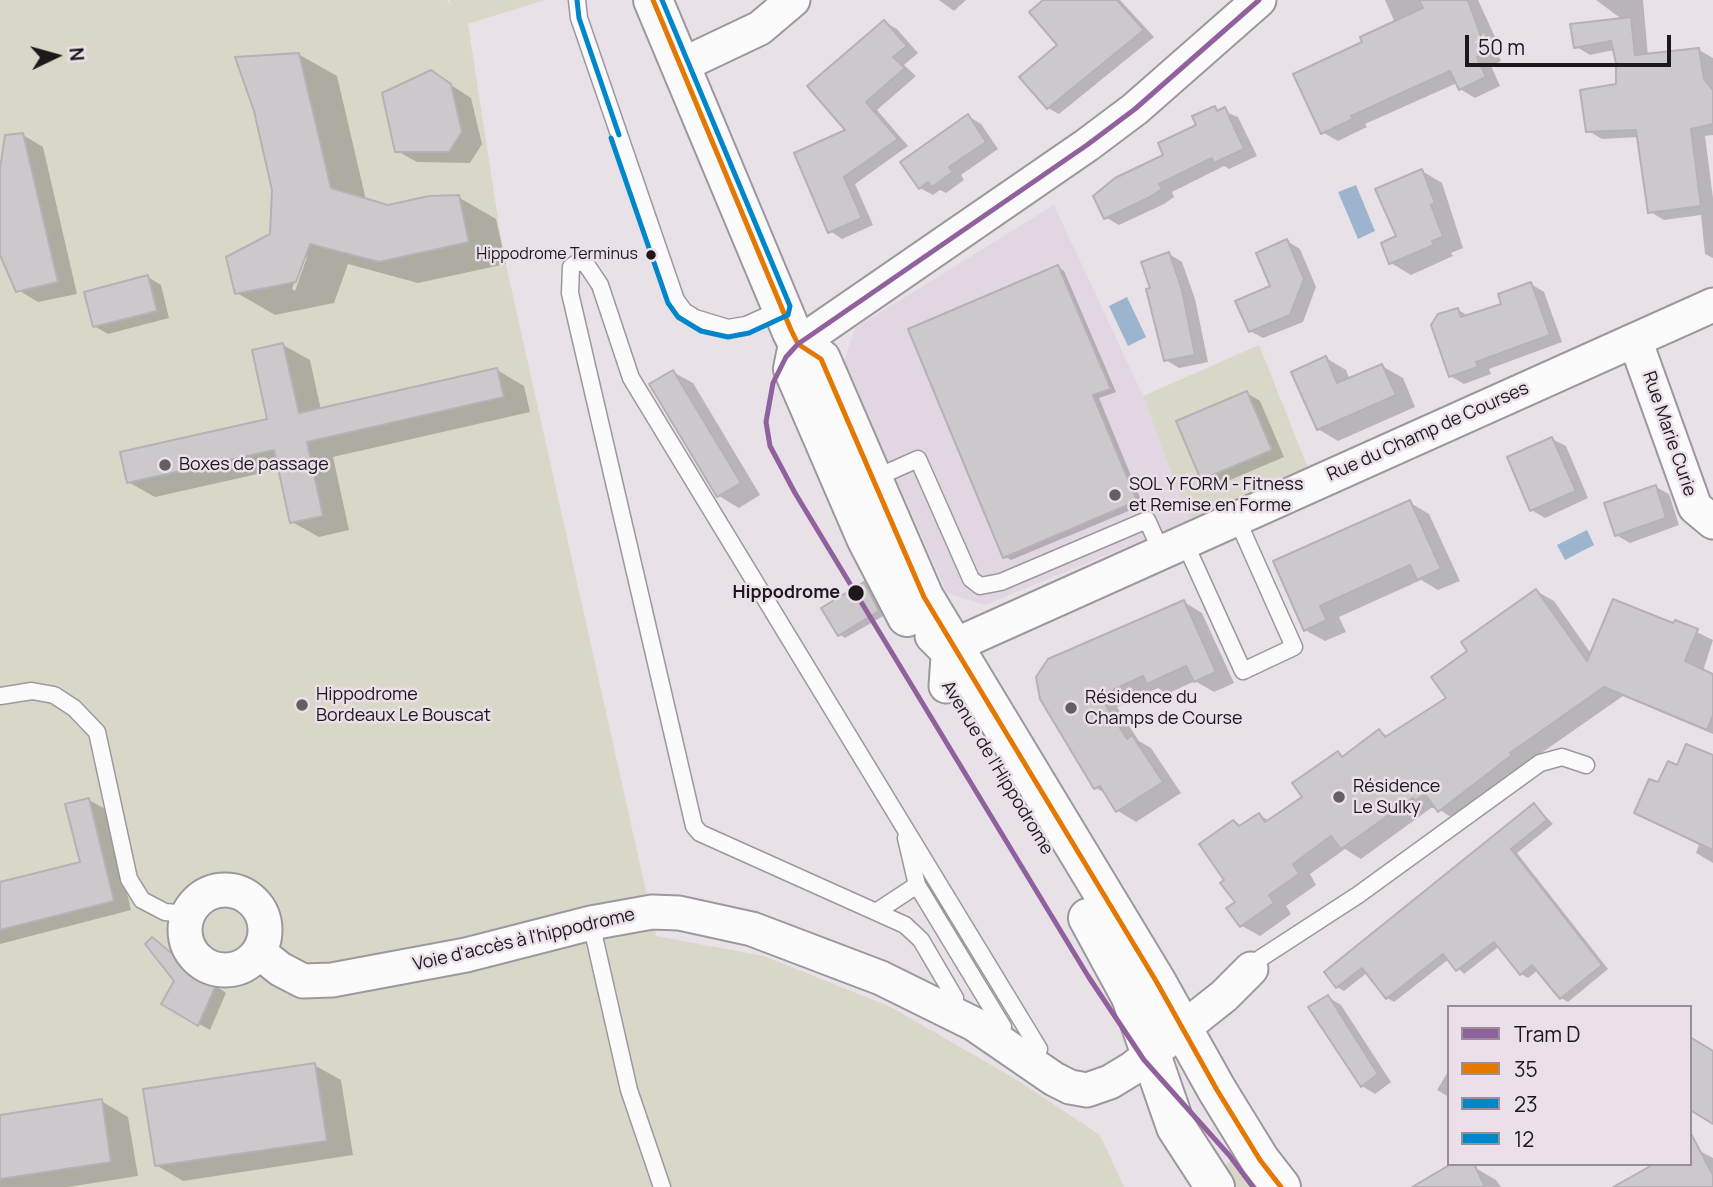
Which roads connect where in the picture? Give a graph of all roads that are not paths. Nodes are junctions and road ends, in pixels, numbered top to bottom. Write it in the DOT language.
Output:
graph roads {
  1 [pos="577,0"];
  2 [pos="653,0"];
  3 [pos="793,0"];
  4 [pos="1259,0"];
  5 [pos="680,66"];
  6 [pos="1713,305"];
  7 [pos="782,309"];
  8 [pos="1635,340"];
  9 [pos="798,344"];
  10 [pos="872,479"];
  11 [pos="1236,517"];
  12 [pos="1713,522"];
  13 [pos="1172,546"];
  14 [pos="883,572"];
  15 [pos="953,646"];
  16 [pos="946,686"];
  17 [pos="0,696"];
  18 [pos="1586,765"];
  19 [pos="902,822"];
  20 [pos="917,885"];
  21 [pos="876,912"];
  22 [pos="188,914"];
  23 [pos="591,923"];
  24 [pos="259,952"];
  25 [pos="1251,969"];
  26 [pos="948,1011"];
  27 [pos="1183,1028"];
  28 [pos="995,1039"];
  29 [pos="1151,1054"];
  30 [pos="1031,1062"];
  31 [pos="662,1187"];
  32 [pos="1215,1187"];
  33 [pos="1281,1187"];
  1 -- 7 [label="lane"];
  2 -- 5 [label="street, Avenue de l'Hippodrome"];
  3 -- 5 [label="street"];
  4 -- 9 [label="street"];
  5 -- 7 [label="street, Avenue de l'Hippodrome"];
  6 -- 8 [label="street, Rue du Champ de Courses"];
  7 -- 9 [label="street, Avenue de l'Hippodrome"];
  8 -- 11 [label="street, Rue du Champ de Courses"];
  8 -- 12 [label="street, Rue Marie Curie"];
  9 -- 10 [label="street, Avenue de l'Hippodrome"];
  9 -- 14 [label="street, Avenue de l'Hippodrome"];
  10 -- 13 [label="lane"];
  10 -- 15 [label="street, Avenue de l'Hippodrome"];
  11 -- 13 [label="street, Rue du Champ de Courses"];
  11 -- 13 [label="lane"];
  13 -- 15 [label="street, Rue du Champ de Courses"];
  14 -- 15 [label="street"];
  14 -- 16 [label="street, Avenue de l'Hippodrome"];
  15 -- 16 [label="street"];
  15 -- 27 [label="street, Avenue de l'Hippodrome"];
  16 -- 29 [label="street, Avenue de l'Hippodrome"];
  17 -- 22 [label="lane"];
  18 -- 25 [label="lane"];
  19 -- 20 [label="lane"];
  19 -- 21 [label="lane"];
  19 -- 30 [label="lane"];
  20 -- 21 [label="lane"];
  20 -- 28 [label="lane"];
  21 -- 26 [label="lane"];
  22 -- 24 [label="street"];
  22 -- 24 [label="street"];
  23 -- 24 [label="street, Voie d'accès à l'hippodrome"];
  23 -- 26 [label="street, Voie d'accès à l'hippodrome"];
  23 -- 31 [label="lane"];
  25 -- 27 [label="street"];
  26 -- 28 [label="street, Voie d'accès à l'hippodrome"];
  27 -- 29 [label="street"];
  27 -- 33 [label="street, Avenue de l'Hippodrome"];
  28 -- 30 [label="street, Voie d'accès à l'hippodrome"];
  29 -- 30 [label="street, Voie d'accès à l'hippodrome"];
  29 -- 32 [label="street, Avenue de l'Hippodrome"];
}
